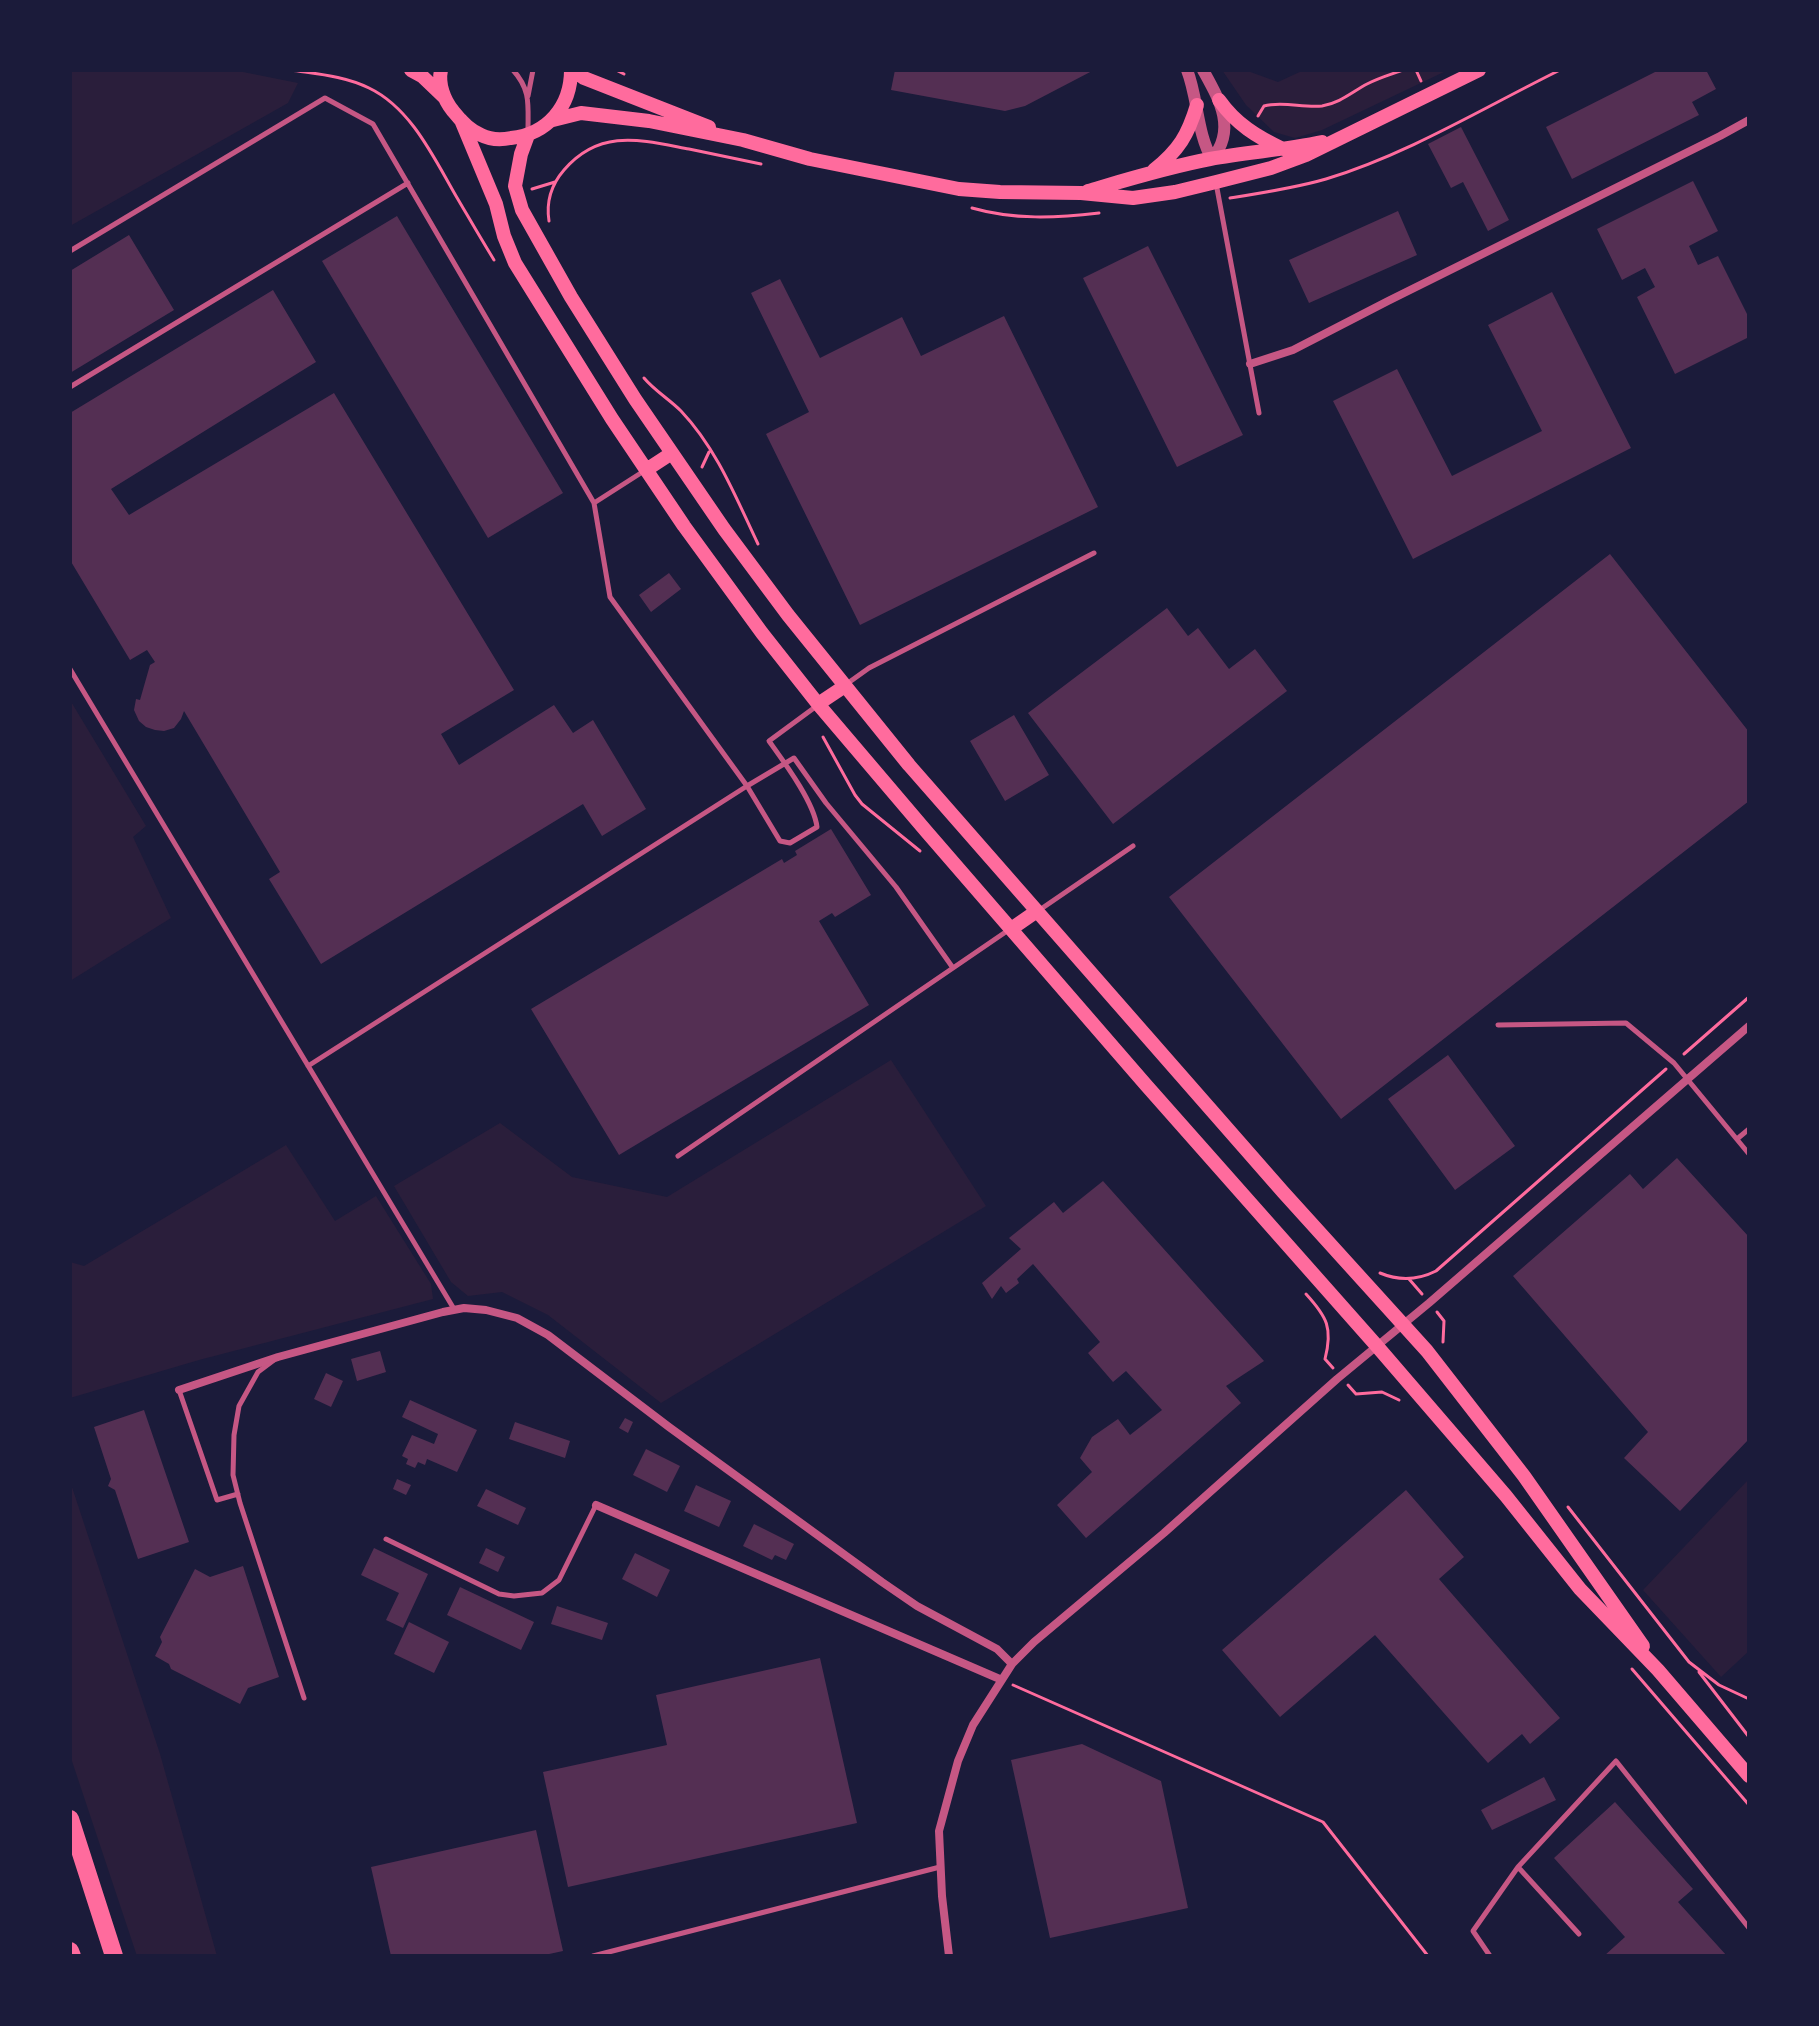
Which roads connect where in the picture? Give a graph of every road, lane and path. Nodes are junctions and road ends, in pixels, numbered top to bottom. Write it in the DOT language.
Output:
graph roads {
  1 [pos="411,70"];
  2 [pos="441,70"];
  3 [pos="513,70"];
  4 [pos="533,70"];
  5 [pos="572,70"];
  6 [pos="1187,70"];
  7 [pos="1203,70"];
  8 [pos="1403,70"];
  9 [pos="1479,70"];
  10 [pos="1560,70"];
  11 [pos="528,97"];
  12 [pos="445,98"];
  13 [pos="1219,100"];
  14 [pos="1197,105"];
  15 [pos="461,120"];
  16 [pos="553,120"];
  17 [pos="1256,120"];
  18 [pos="1749,120"];
  19 [pos="528,135"];
  20 [pos="1342,137"];
  21 [pos="743,140"];
  22 [pos="1284,149"];
  23 [pos="1212,159"];
  24 [pos="764,165"];
  25 [pos="1153,171"];
  26 [pos="1216,182"];
  27 [pos="408,183"];
  28 [pos="1081,193"];
  29 [pos="1218,199"];
  30 [pos="551,227"];
  31 [pos="70,251"];
  32 [pos="1250,364"];
  33 [pos="637,371"];
  34 [pos="70,387"];
  35 [pos="1259,413"];
  36 [pos="710,451"];
  37 [pos="672,453"];
  38 [pos="702,467"];
  39 [pos="646,470"];
  40 [pos="594,503"];
  41 [pos="737,517"];
  42 [pos="746,517"];
  43 [pos="759,546"];
  44 [pos="1094,553"];
  45 [pos="70,669"];
  46 [pos="845,686"];
  47 [pos="818,704"];
  48 [pos="821,735"];
  49 [pos="785,764"];
  50 [pos="747,786"];
  51 [pos="882,811"];
  52 [pos="880,819"];
  53 [pos="1133,846"];
  54 [pos="920,851"];
  55 [pos="1037,911"];
  56 [pos="1011,929"];
  57 [pos="953,968"];
  58 [pos="1749,997"];
  59 [pos="1498,1025"];
  60 [pos="1749,1026"];
  61 [pos="1674,1063"];
  62 [pos="308,1066"];
  63 [pos="1689,1079"];
  64 [pos="1749,1129"];
  65 [pos="1737,1139"];
  66 [pos="1749,1154"];
  67 [pos="678,1156"];
  68 [pos="1377,1271"];
  69 [pos="1312,1301"];
  70 [pos="455,1310"];
  71 [pos="1402,1325"];
  72 [pos="1376,1345"];
  73 [pos="278,1357"];
  74 [pos="1329,1363"];
  75 [pos="179,1390"];
  76 [pos="1353,1390"];
  77 [pos="1401,1401"];
  78 [pos="238,1494"];
  79 [pos="596,1505"];
  80 [pos="386,1539"];
  81 [pos="1749,1607"];
  82 [pos="1749,1621"];
  83 [pos="1012,1664"];
  84 [pos="1658,1670"];
  85 [pos="1002,1680"];
  86 [pos="304,1698"];
  87 [pos="1749,1699"];
  88 [pos="1749,1737"];
  89 [pos="1749,1776"];
  90 [pos="70,1819"];
  91 [pos="941,1867"];
  92 [pos="1518,1867"];
  93 [pos="1749,1928"];
  94 [pos="1579,1934"];
  95 [pos="114,1956"];
  96 [pos="593,1956"];
  97 [pos="949,1956"];
  98 [pos="1428,1956"];
  99 [pos="1490,1956"];
  1 -- 12 [label="main road"];
  2 -- 12 [label="main road"];
  3 -- 11 [label="lane"];
  4 -- 11 [label="lane"];
  5 -- 16 [label="main road"];
  5 -- 21 [label="main road"];
  6 -- 14 [label="street"];
  7 -- 13 [label="street"];
  8 -- 17 [label="path"];
  9 -- 20 [label="main road"];
  10 -- 29 [label="path"];
  11 -- 19 [label="lane"];
  12 -- 15 [label="main road"];
  13 -- 22 [label="main road"];
  13 -- 23 [label="street"];
  14 -- 23 [label="street"];
  14 -- 25 [label="main road"];
  15 -- 19 [label="main road"];
  15 -- 39 [label="main road"];
  16 -- 19 [label="main road"];
  16 -- 21 [label="main road"];
  18 -- 32 [label="street"];
  19 -- 37 [label="main road"];
  20 -- 22 [label="main road"];
  20 -- 26 [label="main road"];
  21 -- 28 [label="main road"];
  22 -- 23 [label="main road"];
  23 -- 25 [label="main road"];
  23 -- 26 [label="main road"];
  24 -- 30 [label="path"];
  25 -- 28 [label="main road"];
  26 -- 28 [label="main road"];
  26 -- 29 [label="lane"];
  27 -- 31 [label="lane"];
  27 -- 34 [label="lane"];
  27 -- 40 [label="lane"];
  29 -- 32 [label="lane"];
  32 -- 35 [label="lane"];
  33 -- 36 [label="path"];
  36 -- 38 [label="path"];
  36 -- 42 [label="path"];
  37 -- 39 [label="main road"];
  37 -- 46 [label="main road"];
  39 -- 40 [label="lane"];
  39 -- 47 [label="main road"];
  40 -- 50 [label="lane"];
  41 -- 42 [label="path"];
  42 -- 43 [label="path"];
  44 -- 46 [label="lane"];
  45 -- 62 [label="lane"];
  46 -- 47 [label="main road"];
  46 -- 55 [label="main road"];
  47 -- 49 [label="lane"];
  47 -- 56 [label="main road"];
  48 -- 52 [label="path"];
  49 -- 50 [label="lane"];
  49 -- 50 [label="lane"];
  49 -- 57 [label="lane"];
  50 -- 62 [label="lane"];
  51 -- 52 [label="path"];
  52 -- 54 [label="path"];
  53 -- 55 [label="lane"];
  55 -- 56 [label="main road"];
  55 -- 71 [label="main road"];
  56 -- 57 [label="lane"];
  56 -- 72 [label="main road"];
  57 -- 67 [label="lane"];
  58 -- 61 [label="path"];
  59 -- 61 [label="lane"];
  60 -- 63 [label="street"];
  61 -- 63 [label="lane"];
  61 -- 68 [label="path"];
  62 -- 70 [label="lane"];
  63 -- 65 [label="lane"];
  63 -- 71 [label="street"];
  64 -- 65 [label="lane"];
  65 -- 66 [label="lane"];
  69 -- 74 [label="path"];
  70 -- 73 [label="street"];
  70 -- 83 [label="street"];
  71 -- 72 [label="street"];
  71 -- 84 [label="main road"];
  72 -- 83 [label="street"];
  72 -- 84 [label="main road"];
  73 -- 75 [label="street"];
  73 -- 78 [label="lane"];
  75 -- 78 [label="lane"];
  76 -- 77 [label="path"];
  78 -- 86 [label="lane"];
  79 -- 80 [label="lane"];
  79 -- 85 [label="street"];
  81 -- 82 [label="path"];
  83 -- 85 [label="street"];
  84 -- 89 [label="main road"];
  85 -- 91 [label="street"];
  85 -- 98 [label="path"];
  87 -- 88 [label="path"];
  90 -- 95 [label="highway"];
  91 -- 96 [label="lane"];
  91 -- 97 [label="street"];
  92 -- 93 [label="lane"];
  92 -- 94 [label="lane"];
  92 -- 99 [label="lane"];
}
